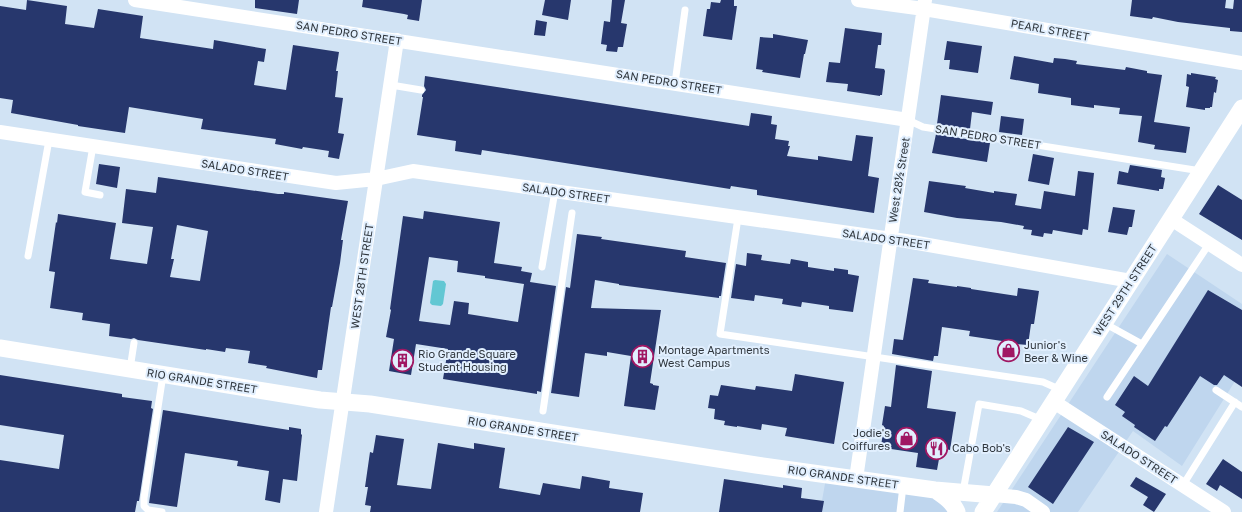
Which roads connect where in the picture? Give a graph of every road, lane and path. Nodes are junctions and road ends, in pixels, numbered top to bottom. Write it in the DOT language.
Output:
graph roads {
  1 [pos="135,0"];
  2 [pos="858,0"];
  3 [pos="924,4"];
  4 [pos="686,10"];
  5 [pos="397,40"];
  6 [pos="1242,63"];
  7 [pos="676,83"];
  8 [pos="391,84"];
  9 [pos="421,90"];
  10 [pos="1242,108"];
  11 [pos="908,120"];
  12 [pos="0,132"];
  13 [pos="49,140"];
  14 [pos="94,146"];
  15 [pos="1202,171"];
  16 [pos="376,179"];
  17 [pos="555,191"];
  18 [pos="100,195"];
  19 [pos="572,213"];
  20 [pos="738,218"];
  21 [pos="1171,219"];
  22 [pos="890,239"];
  23 [pos="1209,244"];
  24 [pos="28,256"];
  25 [pos="1242,265"];
  26 [pos="542,267"];
  27 [pos="1131,281"];
  28 [pos="1104,323"];
  29 [pos="134,343"];
  30 [pos="1142,344"];
  31 [pos="0,348"];
  32 [pos="873,356"];
  33 [pos="130,369"];
  34 [pos="163,375"];
  35 [pos="1216,390"];
  36 [pos="1057,396"];
  37 [pos="1107,397"];
  38 [pos="343,402"];
  39 [pos="1235,402"];
  40 [pos="1242,406"];
  41 [pos="543,411"];
  42 [pos="1042,420"];
  43 [pos="856,479"];
  44 [pos="1183,485"];
  45 [pos="903,486"];
  46 [pos="935,490"];
  47 [pos="963,492"];
  48 [pos="994,495"];
  49 [pos="162,512"];
  50 [pos="326,512"];
  51 [pos="900,512"];
  52 [pos="957,512"];
  53 [pos="983,512"];
  54 [pos="1043,512"];
  55 [pos="1224,512"];
  1 -- 5 [label="street, SAN PEDRO STREET"];
  2 -- 3 [label="street, PEARL STREET"];
  3 -- 6 [label="street, PEARL STREET"];
  3 -- 11 [label="street, West 28½ Street"];
  4 -- 7 [label="lane"];
  5 -- 7 [label="street, SAN PEDRO STREET"];
  5 -- 8 [label="street, WEST 28TH STREET"];
  7 -- 11 [label="street, SAN PEDRO STREET"];
  8 -- 9 [label="lane"];
  8 -- 16 [label="street, WEST 28TH STREET"];
  10 -- 15 [label="street, WEST 29TH STREET"];
  11 -- 15 [label="lane, SAN PEDRO STREET"];
  11 -- 22 [label="street, West 28½ Street"];
  12 -- 13 [label="street, SALADO STREET"];
  13 -- 14 [label="street, SALADO STREET"];
  13 -- 24 [label="lane"];
  14 -- 16 [label="street, SALADO STREET"];
  14 -- 18 [label="lane"];
  15 -- 21 [label="street, WEST 29TH STREET"];
  16 -- 17 [label="street, SALADO STREET"];
  16 -- 38 [label="street, WEST 28TH STREET"];
  17 -- 20 [label="street, SALADO STREET"];
  17 -- 26 [label="lane"];
  19 -- 41 [label="lane"];
  20 -- 22 [label="street, SALADO STREET"];
  20 -- 32 [label="lane"];
  21 -- 23 [label="street"];
  21 -- 27 [label="street, WEST 29TH STREET"];
  22 -- 27 [label="street, SALADO STREET"];
  22 -- 32 [label="street, West 28½ Street"];
  23 -- 25 [label="street"];
  23 -- 30 [label="lane"];
  27 -- 28 [label="street, WEST 29TH STREET"];
  28 -- 30 [label="lane"];
  28 -- 36 [label="street, WEST 29TH STREET"];
  29 -- 33 [label="lane"];
  30 -- 37 [label="lane"];
  31 -- 33 [label="street, RIO GRANDE STREET"];
  32 -- 36 [label="lane"];
  32 -- 43 [label="street, West 28½ Street"];
  33 -- 34 [label="street, RIO GRANDE STREET"];
  34 -- 38 [label="street, RIO GRANDE STREET"];
  34 -- 49 [label="lane"];
  35 -- 39 [label="lane"];
  36 -- 42 [label="street, WEST 29TH STREET"];
  36 -- 44 [label="street, SALADO STREET"];
  38 -- 43 [label="street, RIO GRANDE STREET"];
  38 -- 50 [label="street, WEST 28TH STREET"];
  39 -- 40 [label="lane"];
  39 -- 44 [label="lane"];
  42 -- 47 [label="lane"];
  42 -- 48 [label="street, WEST 29TH STREET"];
  43 -- 45 [label="street, RIO GRANDE STREET"];
  44 -- 55 [label="street, SALADO STREET"];
  45 -- 46 [label="street, RIO GRANDE STREET"];
  45 -- 51 [label="lane"];
  46 -- 47 [label="street, RIO GRANDE STREET"];
  46 -- 52 [label="street"];
  47 -- 48 [label="street, RIO GRANDE STREET"];
  48 -- 53 [label="street, WEST 29TH STREET"];
  48 -- 54 [label="street, RIO GRANDE STREET"];
}
